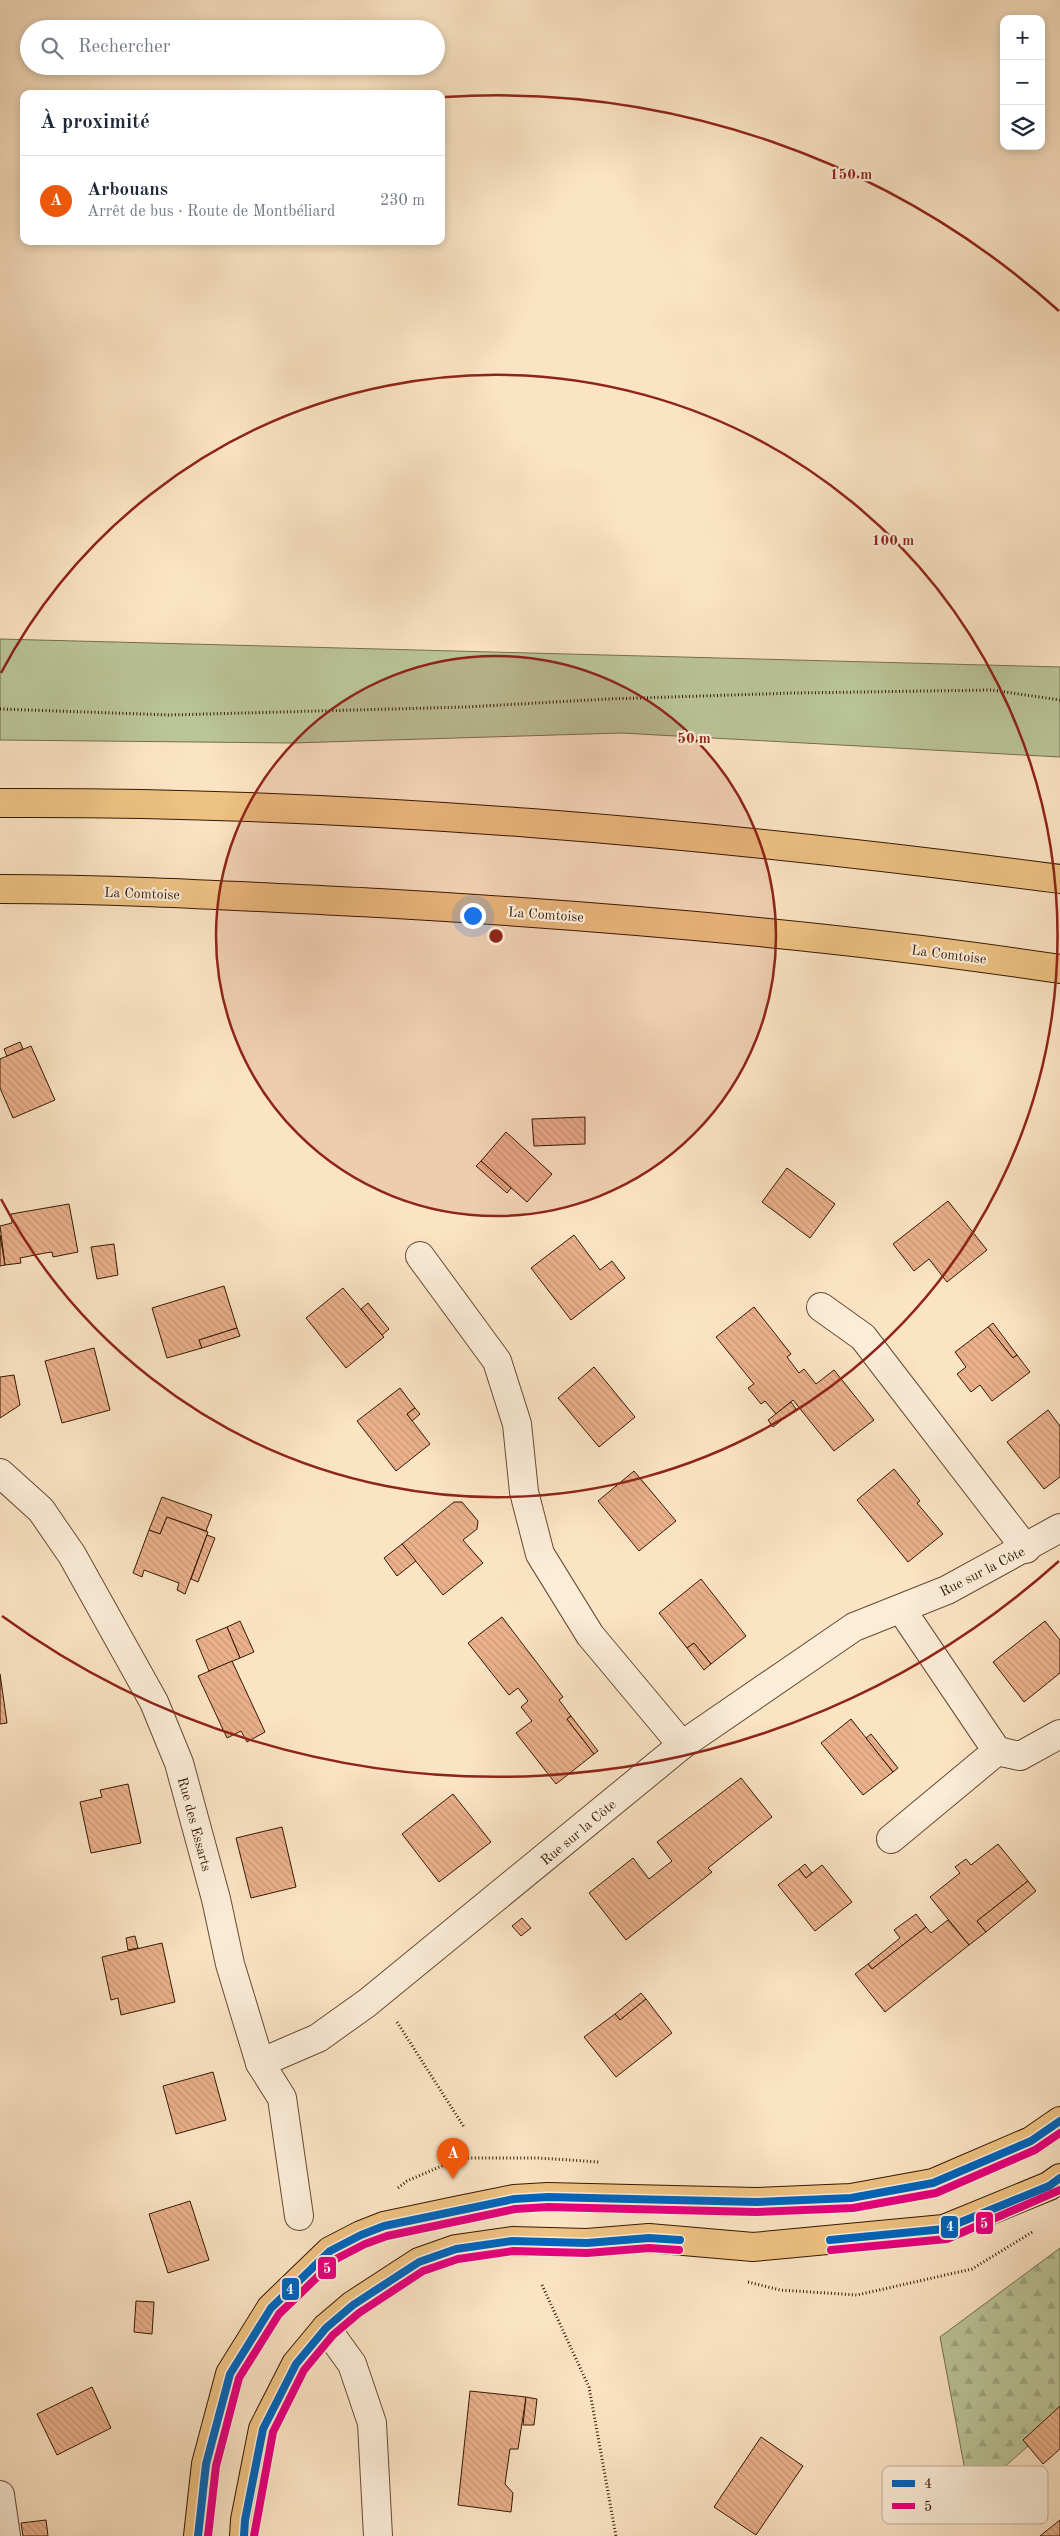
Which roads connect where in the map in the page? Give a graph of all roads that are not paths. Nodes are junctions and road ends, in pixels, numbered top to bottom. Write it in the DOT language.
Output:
graph roads {
  1 [pos="0,803"];
  2 [pos="1060,879"];
  3 [pos="0,889"];
  4 [pos="1060,969"];
  5 [pos="420,1256"];
  6 [pos="821,1308"];
  7 [pos="0,1474"];
  8 [pos="1060,1528"];
  9 [pos="1026,1549"];
  10 [pos="900,1608"];
  11 [pos="1060,1734"];
  12 [pos="682,1745"];
  13 [pos="997,1751"];
  14 [pos="891,1839"];
  15 [pos="260,2063"];
  16 [pos="1060,2121"];
  17 [pos="1060,2178"];
  18 [pos="299,2216"];
  19 [pos="326,2328"];
  20 [pos="0,2495"];
  21 [pos="6,2536"];
  22 [pos="198,2536"];
  23 [pos="244,2536"];
  24 [pos="378,2536"];
  1 -- 2 [label="main road"];
  3 -- 4 [label="main road, La Comtoise"];
  5 -- 12 [label="street"];
  6 -- 9 [label="street"];
  7 -- 15 [label="street, Rue des Essarts"];
  8 -- 9 [label="street, Rue sur la Côte"];
  9 -- 10 [label="street, Rue sur la Côte"];
  10 -- 12 [label="street, Rue sur la Côte"];
  10 -- 13 [label="street"];
  11 -- 13 [label="street"];
  12 -- 15 [label="street, Rue sur la Côte"];
  13 -- 14 [label="street"];
  15 -- 18 [label="street, Rue des Essarts"];
  16 -- 22 [label="main road"];
  17 -- 19 [label="main road"];
  19 -- 23 [label="main road"];
  19 -- 24 [label="street"];
  20 -- 21 [label="street"];
}
